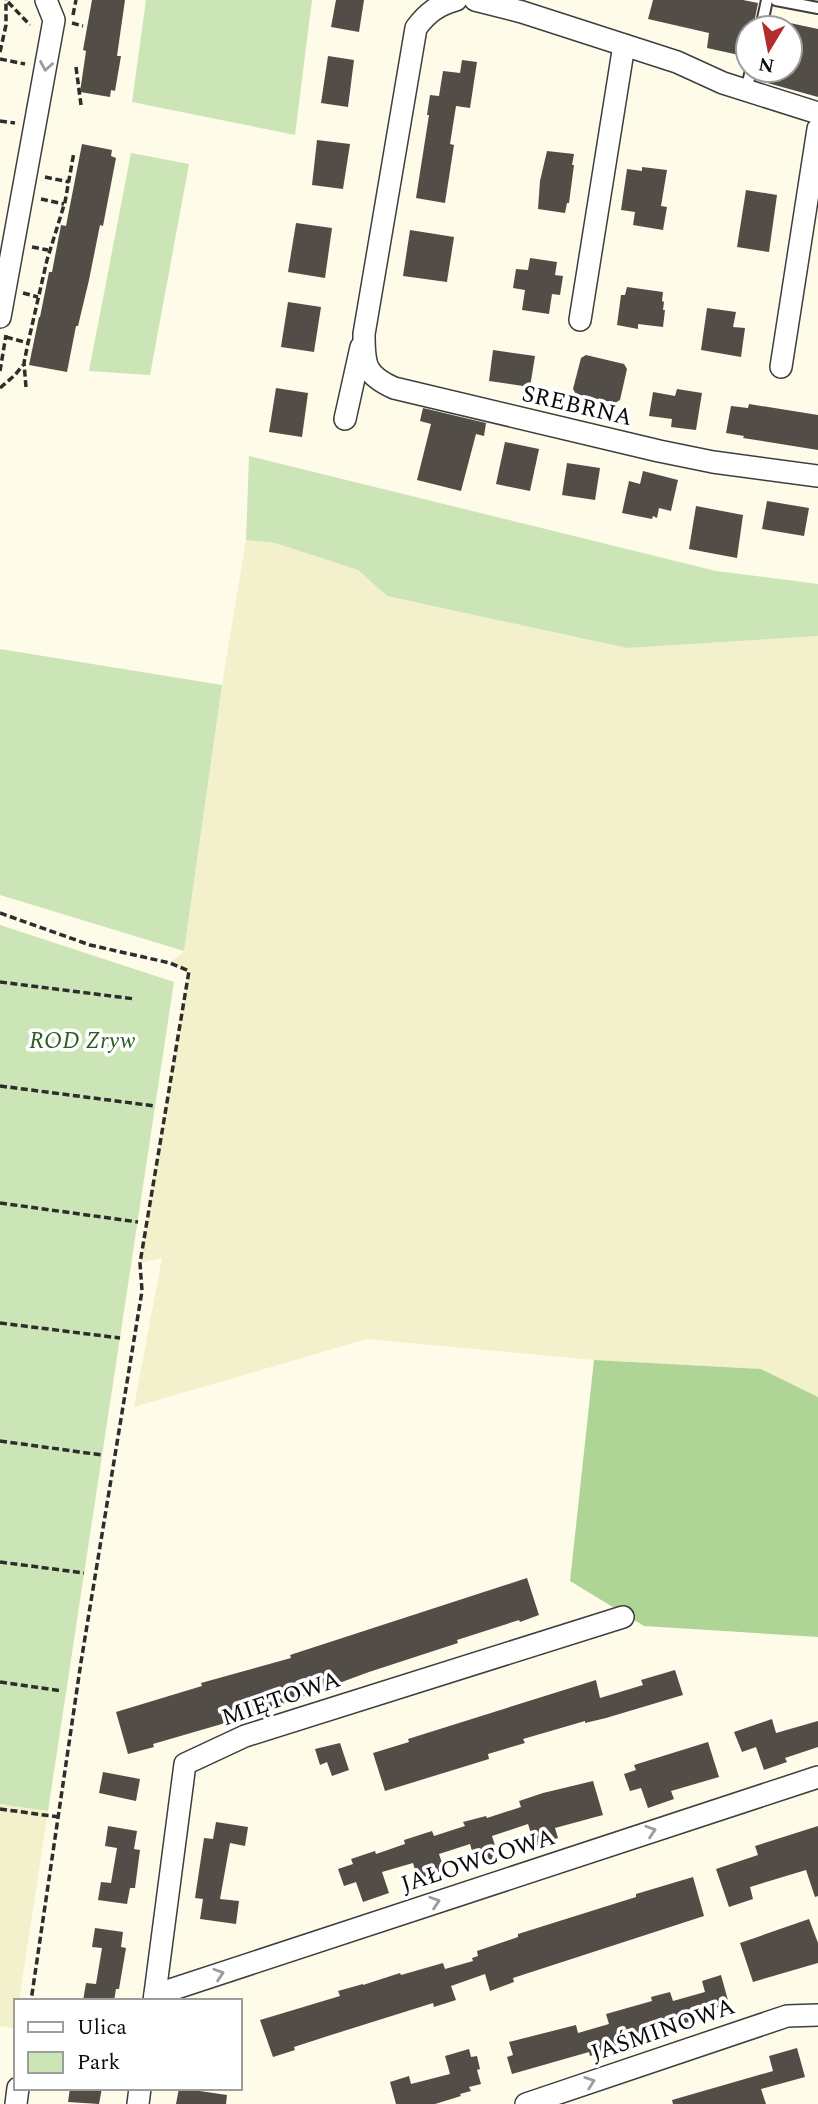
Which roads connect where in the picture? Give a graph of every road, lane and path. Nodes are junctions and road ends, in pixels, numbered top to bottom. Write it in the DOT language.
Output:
graph roads {
  1 [pos="46,0"];
  2 [pos="456,0"];
  3 [pos="475,0"];
  4 [pos="776,0"];
  5 [pos="818,8"];
  6 [pos="0,24"];
  7 [pos="30,24"];
  8 [pos="6,25"];
  9 [pos="624,45"];
  10 [pos="0,52"];
  11 [pos="0,59"];
  12 [pos="25,64"];
  13 [pos="76,68"];
  14 [pos="734,82"];
  15 [pos="757,84"];
  16 [pos="81,105"];
  17 [pos="818,113"];
  18 [pos="0,121"];
  19 [pos="15,123"];
  20 [pos="818,129"];
  21 [pos="74,152"];
  22 [pos="36,176"];
  23 [pos="69,182"];
  24 [pos="32,197"];
  25 [pos="64,204"];
  26 [pos="23,245"];
  27 [pos="49,250"];
  28 [pos="580,320"];
  29 [pos="3,327"];
  30 [pos="363,334"];
  31 [pos="28,343"];
  32 [pos="24,363"];
  33 [pos="781,367"];
  34 [pos="26,387"];
  35 [pos="0,388"];
  36 [pos="345,419"];
  37 [pos="818,476"];
  38 [pos="0,914"];
  39 [pos="0,982"];
  40 [pos="135,999"];
  41 [pos="0,1086"];
  42 [pos="155,1106"];
  43 [pos="0,1203"];
  44 [pos="138,1222"];
  45 [pos="0,1323"];
  46 [pos="120,1338"];
  47 [pos="0,1441"];
  48 [pos="102,1455"];
  49 [pos="0,1562"];
  50 [pos="84,1573"];
  51 [pos="623,1617"];
  52 [pos="0,1682"];
  53 [pos="62,1691"];
  54 [pos="818,1777"];
  55 [pos="0,1809"];
  56 [pos="59,1816"];
  57 [pos="154,1998"];
  58 [pos="31,1999"];
  59 [pos="818,2015"];
  60 [pos="526,2104"];
  1 -- 29 [label="street, one-way"];
  2 -- 30 [label="street, SREBRNA"];
  3 -- 9 [label="street"];
  4 -- 5 [label="lane"];
  6 -- 8 [label="path"];
  7 -- 8 [label="path"];
  8 -- 10 [label="path"];
  9 -- 14 [label="street"];
  9 -- 28 [label="street"];
  11 -- 12 [label="path"];
  13 -- 16 [label="path"];
  15 -- 17 [label="street"];
  18 -- 19 [label="path"];
  20 -- 33 [label="street"];
  21 -- 23 [label="path"];
  22 -- 23 [label="path"];
  23 -- 25 [label="path"];
  24 -- 25 [label="path"];
  25 -- 27 [label="path"];
  26 -- 27 [label="path"];
  27 -- 31 [label="path"];
  29 -- 31 [label="path"];
  30 -- 36 [label="street, SREBRNA"];
  30 -- 37 [label="street, SREBRNA"];
  31 -- 32 [label="path"];
  32 -- 34 [label="path"];
  32 -- 35 [label="path"];
  38 -- 56 [label="path"];
  39 -- 40 [label="path"];
  41 -- 42 [label="path"];
  43 -- 44 [label="path"];
  45 -- 46 [label="path"];
  47 -- 48 [label="path"];
  49 -- 50 [label="path"];
  51 -- 57 [label="street, MIĘTOWA"];
  52 -- 53 [label="path"];
  57 -- 54 [label="street, JAŁOWCOWA, one-way"];
  55 -- 56 [label="path"];
  56 -- 58 [label="path"];
  60 -- 59 [label="street, JAŚMINOWA, one-way"];
}
